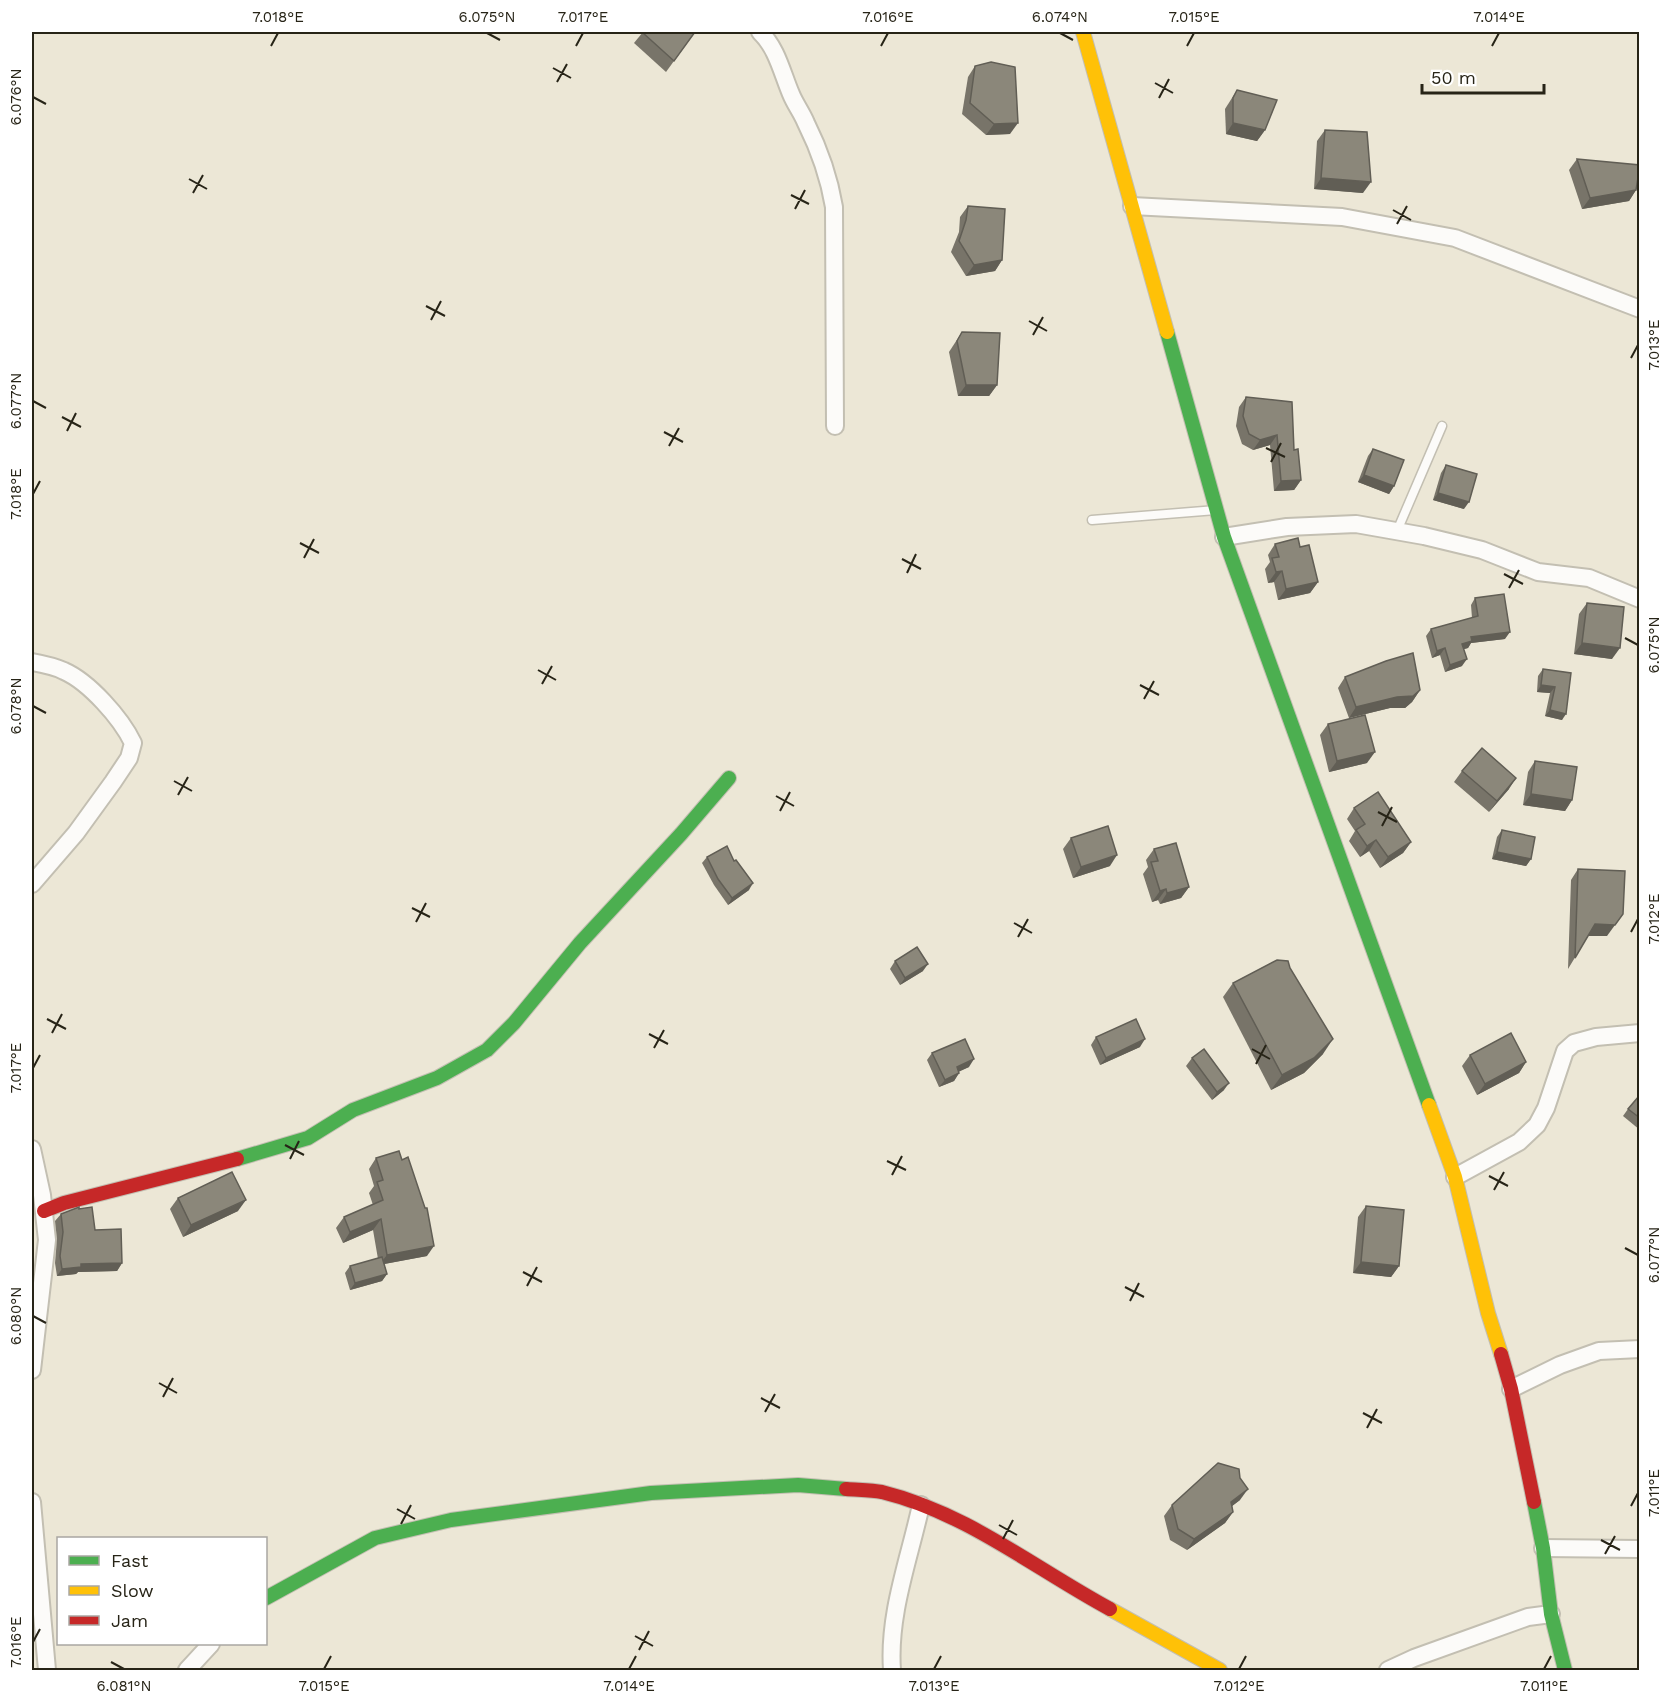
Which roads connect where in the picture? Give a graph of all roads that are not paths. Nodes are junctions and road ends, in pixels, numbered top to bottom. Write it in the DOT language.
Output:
graph roads {
  1 [pos="760,32"];
  2 [pos="1083,32"];
  3 [pos="1132,206"];
  4 [pos="1640,309"];
  5 [pos="835,426"];
  6 [pos="1442,426"];
  7 [pos="1216,510"];
  8 [pos="1092,520"];
  9 [pos="1397,531"];
  10 [pos="1224,537"];
  11 [pos="1640,599"];
  12 [pos="32,662"];
  13 [pos="729,778"];
  14 [pos="32,884"];
  15 [pos="1640,1033"];
  16 [pos="32,1149"];
  17 [pos="1455,1176"];
  18 [pos="44,1211"];
  19 [pos="1640,1349"];
  20 [pos="32,1370"];
  21 [pos="1511,1389"];
  22 [pos="32,1502"];
  23 [pos="921,1505"];
  24 [pos="1544,1548"];
  25 [pos="1640,1549"];
  26 [pos="267,1597"];
  27 [pos="1551,1614"];
  28 [pos="210,1645"];
  29 [pos="47,1671"];
  30 [pos="187,1671"];
  31 [pos="892,1671"];
  32 [pos="1220,1671"];
  33 [pos="1388,1671"];
  34 [pos="1565,1671"];
  1 -- 5 [label="street"];
  2 -- 3 [label="street"];
  3 -- 4 [label="street"];
  3 -- 7 [label="street"];
  6 -- 9 [label="lane"];
  7 -- 8 [label="lane"];
  7 -- 10 [label="street"];
  9 -- 10 [label="street"];
  9 -- 11 [label="street"];
  10 -- 17 [label="street"];
  12 -- 14 [label="street"];
  13 -- 18 [label="street"];
  15 -- 17 [label="street"];
  16 -- 18 [label="street"];
  17 -- 21 [label="street"];
  18 -- 20 [label="street"];
  19 -- 21 [label="street"];
  21 -- 24 [label="street"];
  22 -- 29 [label="street"];
  23 -- 26 [label="street"];
  23 -- 31 [label="street"];
  23 -- 32 [label="street"];
  24 -- 25 [label="street"];
  24 -- 27 [label="street"];
  27 -- 33 [label="street"];
  27 -- 34 [label="street"];
  28 -- 30 [label="street"];
}
